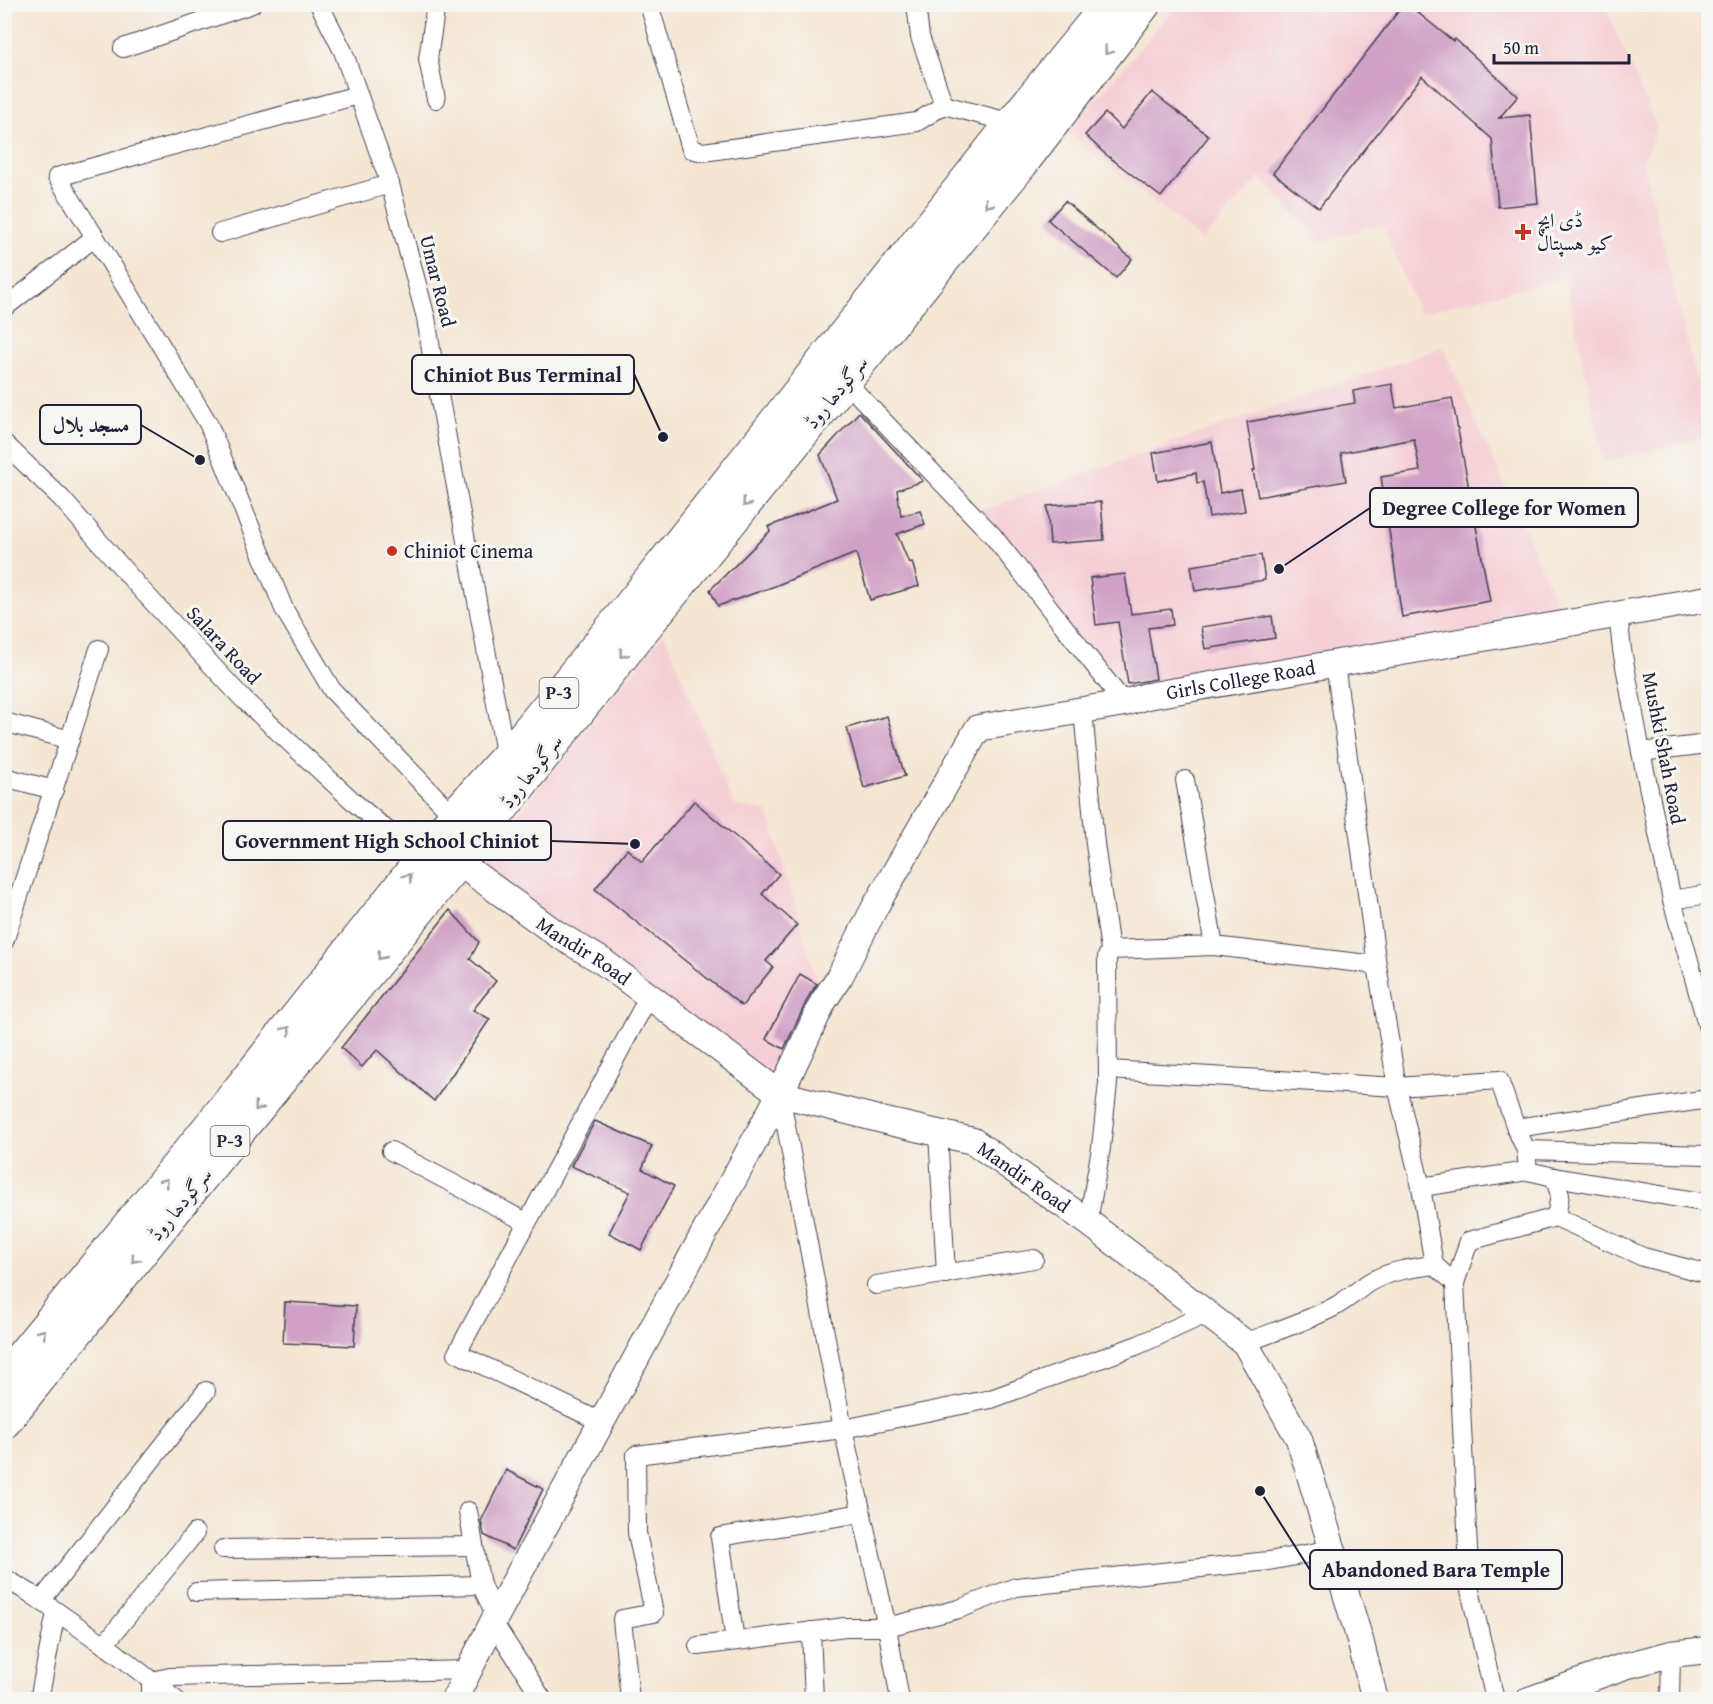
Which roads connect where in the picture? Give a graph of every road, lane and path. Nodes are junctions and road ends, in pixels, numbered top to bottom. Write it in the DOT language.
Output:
graph roads {
  1 [pos="252,4"];
  2 [pos="319,4"];
  3 [pos="436,4"];
  4 [pos="650,4"];
  5 [pos="916,4"];
  6 [pos="1109,4"];
  7 [pos="1144,4"];
  8 [pos="123,48"];
  9 [pos="358,95"];
  10 [pos="436,99"];
  11 [pos="944,105"];
  12 [pos="1009,144"];
  13 [pos="390,184"];
  14 [pos="220,233"];
  15 [pos="95,237"];
  16 [pos="4,308"];
  17 [pos="845,381"];
  18 [pos="4,443"];
  19 [pos="757,468"];
  20 [pos="1708,599"];
  21 [pos="1618,614"];
  22 [pos="635,619"];
  23 [pos="99,649"];
  24 [pos="1335,664"];
  25 [pos="1124,703"];
  26 [pos="1083,710"];
  27 [pos="4,722"];
  28 [pos="70,740"];
  29 [pos="1708,744"];
  30 [pos="1641,752"];
  31 [pos="506,758"];
  32 [pos="4,777"];
  33 [pos="1185,780"];
  34 [pos="54,790"];
  35 [pos="454,816"];
  36 [pos="446,853"];
  37 [pos="1708,894"];
  38 [pos="1672,900"];
  39 [pos="4,942"];
  40 [pos="1214,946"];
  41 [pos="1110,950"];
  42 [pos="1377,965"];
  43 [pos="1703,987"];
  44 [pos="649,996"];
  45 [pos="1708,1028"];
  46 [pos="1109,1070"];
  47 [pos="1397,1087"];
  48 [pos="780,1094"];
  49 [pos="1708,1099"];
  50 [pos="226,1126"];
  51 [pos="1516,1128"];
  52 [pos="938,1133"];
  53 [pos="391,1150"];
  54 [pos="1526,1150"];
  55 [pos="1708,1155"];
  56 [pos="1528,1171"];
  57 [pos="1554,1177"];
  58 [pos="1421,1187"];
  59 [pos="1708,1203"];
  60 [pos="1557,1217"];
  61 [pos="526,1222"];
  62 [pos="1088,1222"];
  63 [pos="1034,1259"];
  64 [pos="1434,1265"];
  65 [pos="946,1274"];
  66 [pos="1708,1274"];
  67 [pos="1455,1283"];
  68 [pos="876,1286"];
  69 [pos="1206,1314"];
  70 [pos="1245,1343"];
  71 [pos="10,1360"];
  72 [pos="206,1391"];
  73 [pos="4,1422"];
  74 [pos="601,1422"];
  75 [pos="843,1429"];
  76 [pos="468,1511"];
  77 [pos="861,1513"];
  78 [pos="195,1533"];
  79 [pos="474,1546"];
  80 [pos="224,1549"];
  81 [pos="1332,1549"];
  82 [pos="4,1578"];
  83 [pos="481,1585"];
  84 [pos="196,1592"];
  85 [pos="41,1601"];
  86 [pos="56,1611"];
  87 [pos="494,1619"];
  88 [pos="887,1627"];
  89 [pos="812,1631"];
  90 [pos="735,1641"];
  91 [pos="104,1645"];
  92 [pos="698,1646"];
  93 [pos="1708,1650"];
  94 [pos="1671,1654"];
  95 [pos="468,1670"];
  96 [pos="151,1681"];
  97 [pos="39,1700"];
  98 [pos="151,1700"];
  99 [pos="176,1700"];
  100 [pos="454,1700"];
  101 [pos="543,1700"];
  102 [pos="630,1700"];
  103 [pos="814,1700"];
  104 [pos="900,1700"];
  105 [pos="1375,1700"];
  106 [pos="1495,1700"];
  107 [pos="1529,1700"];
  108 [pos="1670,1700"];
  1 -- 8 [label="street"];
  2 -- 9 [label="street, Umar Road"];
  3 -- 10 [label="street"];
  4 -- 11 [label="street"];
  5 -- 11 [label="street"];
  6 -- 12 [label="highway, سرگودھا روڈ / P-3"];
  7 -- 12 [label="highway, سرگودھا روڈ / P-3, one-way"];
  9 -- 13 [label="street, Umar Road"];
  9 -- 15 [label="street"];
  11 -- 12 [label="street"];
  12 -- 17 [label="highway, سرگودھا روڈ / P-3, one-way"];
  12 -- 19 [label="highway, سرگودھا روڈ / P-3"];
  13 -- 14 [label="street"];
  13 -- 31 [label="street, Umar Road"];
  15 -- 16 [label="street"];
  15 -- 35 [label="street"];
  17 -- 19 [label="highway, سرگودھا روڈ / P-3"];
  17 -- 25 [label="street"];
  18 -- 36 [label="street, Salara Road"];
  19 -- 22 [label="highway, سرگودھا روڈ / P-3"];
  20 -- 21 [label="street, Girls College Road"];
  21 -- 24 [label="street, Girls College Road"];
  21 -- 30 [label="street, Mushki Shah Road"];
  22 -- 31 [label="highway, سرگودھا روڈ / P-3"];
  22 -- 36 [label="highway, سرگودھا روڈ / P-3, one-way"];
  23 -- 28 [label="street"];
  24 -- 25 [label="street, Girls College Road"];
  24 -- 42 [label="street"];
  25 -- 26 [label="street, Girls College Road"];
  26 -- 41 [label="street"];
  26 -- 48 [label="street, Girls College Road"];
  27 -- 28 [label="street"];
  28 -- 34 [label="street"];
  29 -- 30 [label="street"];
  30 -- 38 [label="street, Mushki Shah Road"];
  31 -- 35 [label="highway, سرگودھا روڈ / P-3"];
  32 -- 34 [label="street"];
  33 -- 40 [label="street"];
  34 -- 39 [label="street"];
  35 -- 36 [label="highway, سرگودھا روڈ / P-3"];
  36 -- 44 [label="street, Mandir Road"];
  36 -- 50 [label="highway, سرگودھا روڈ / P-3"];
  37 -- 38 [label="street"];
  38 -- 43 [label="street, Mushki Shah Road"];
  40 -- 41 [label="street"];
  40 -- 42 [label="street"];
  41 -- 46 [label="street"];
  42 -- 47 [label="street"];
  43 -- 45 [label="street, Mushki Shah Road"];
  44 -- 48 [label="street, Mandir Road"];
  44 -- 61 [label="street"];
  46 -- 47 [label="street"];
  46 -- 62 [label="street"];
  47 -- 51 [label="street"];
  47 -- 58 [label="street"];
  48 -- 52 [label="street, Mandir Road"];
  48 -- 74 [label="street"];
  48 -- 75 [label="street"];
  49 -- 51 [label="street"];
  71 -- 50 [label="highway, سرگودھا روڈ / P-3, one-way"];
  50 -- 73 [label="highway, سرگودھا روڈ / P-3, one-way"];
  51 -- 54 [label="street"];
  52 -- 62 [label="street, Mandir Road"];
  52 -- 65 [label="street"];
  53 -- 61 [label="street"];
  54 -- 55 [label="street"];
  54 -- 56 [label="street"];
  56 -- 57 [label="street"];
  56 -- 58 [label="street"];
  57 -- 59 [label="street"];
  57 -- 60 [label="street"];
  58 -- 64 [label="street"];
  60 -- 66 [label="street"];
  60 -- 67 [label="street"];
  61 -- 74 [label="street"];
  62 -- 69 [label="street, Mandir Road"];
  63 -- 65 [label="street"];
  64 -- 67 [label="street"];
  64 -- 70 [label="street"];
  65 -- 68 [label="street"];
  67 -- 106 [label="street"];
  69 -- 70 [label="street, Mandir Road"];
  69 -- 75 [label="street"];
  70 -- 81 [label="street, Mandir Road"];
  72 -- 85 [label="street"];
  74 -- 87 [label="street"];
  75 -- 77 [label="street"];
  75 -- 102 [label="street"];
  76 -- 79 [label="street"];
  77 -- 88 [label="street"];
  77 -- 90 [label="street"];
  78 -- 91 [label="street"];
  79 -- 80 [label="street"];
  79 -- 83 [label="street"];
  81 -- 88 [label="street"];
  81 -- 105 [label="street, Mandir Road"];
  82 -- 85 [label="street"];
  83 -- 84 [label="street"];
  83 -- 87 [label="street"];
  85 -- 86 [label="street"];
  86 -- 91 [label="street"];
  86 -- 97 [label="street"];
  87 -- 95 [label="street"];
  87 -- 101 [label="street"];
  88 -- 89 [label="street"];
  88 -- 104 [label="street"];
  89 -- 90 [label="street"];
  89 -- 103 [label="street"];
  90 -- 92 [label="street"];
  91 -- 96 [label="street"];
  93 -- 94 [label="street"];
  94 -- 107 [label="street"];
  94 -- 108 [label="street"];
  95 -- 96 [label="street"];
  95 -- 100 [label="street"];
  96 -- 98 [label="street"];
  96 -- 99 [label="street"];
}
